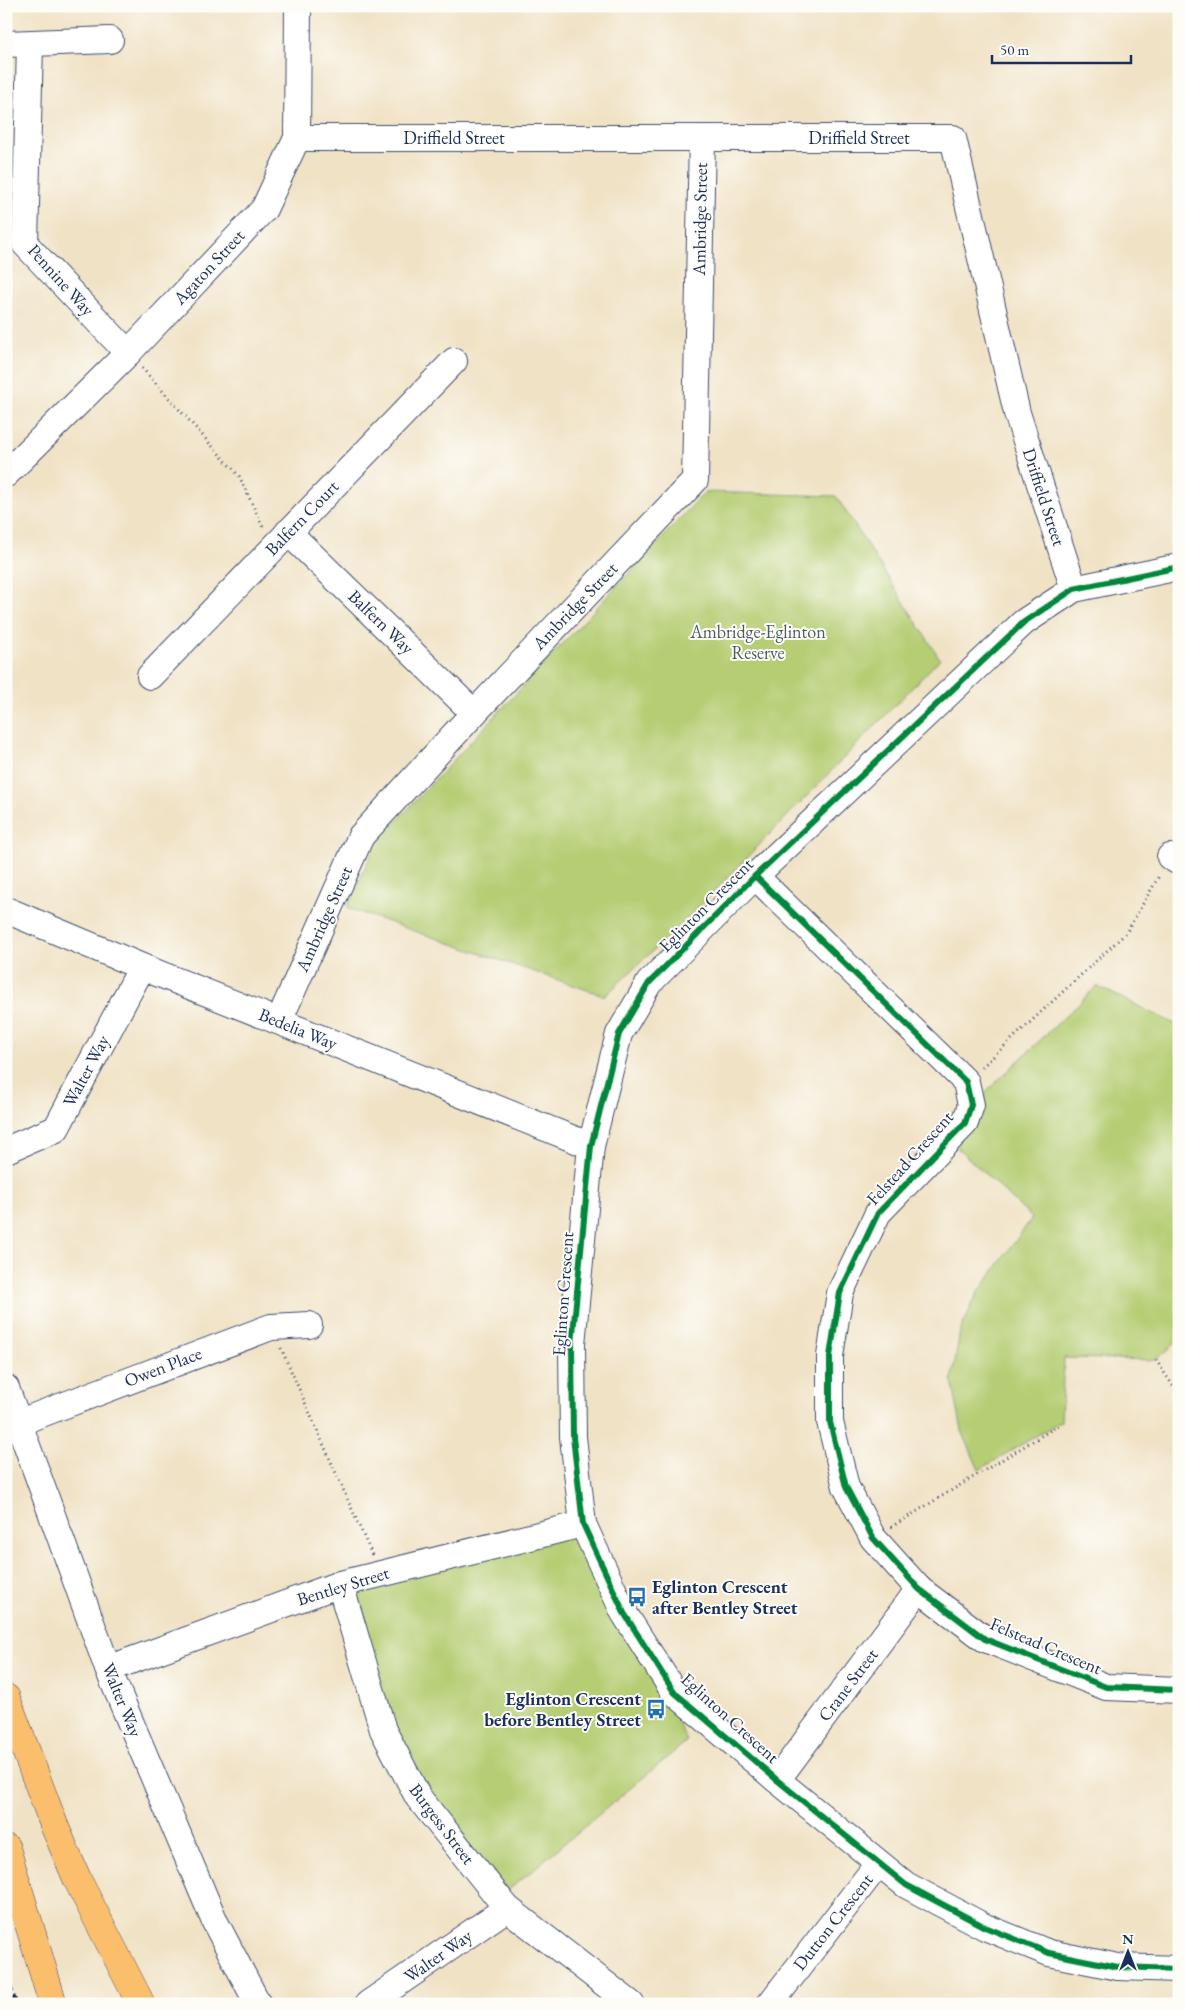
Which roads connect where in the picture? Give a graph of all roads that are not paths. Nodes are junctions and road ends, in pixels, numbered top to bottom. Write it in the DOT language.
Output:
graph roads {
  1 [pos="298,6"];
  2 [pos="110,40"];
  3 [pos="18,44"];
  4 [pos="297,138"];
  5 [pos="702,138"];
  6 [pos="128,353"];
  7 [pos="454,361"];
  8 [pos="6,474"];
  9 [pos="281,540"];
  10 [pos="1179,567"];
  11 [pos="1074,589"];
  12 [pos="150,676"];
  13 [pos="474,713"];
  14 [pos="755,876"];
  15 [pos="6,910"];
  16 [pos="142,967"];
  17 [pos="279,1021"];
  18 [pos="591,1146"];
  19 [pos="6,1150"];
  20 [pos="309,1325"];
  21 [pos="6,1388"];
  22 [pos="20,1422"];
  23 [pos="584,1524"];
  24 [pos="340,1584"];
  25 [pos="919,1589"];
  26 [pos="108,1669"];
  27 [pos="1179,1690"];
  28 [pos="6,1698"];
  29 [pos="776,1780"];
  30 [pos="6,1848"];
  31 [pos="878,1864"];
  32 [pos="507,1908"];
  33 [pos="1179,1969"];
  34 [pos="53,2004"];
  35 [pos="141,2004"];
  36 [pos="258,2004"];
  37 [pos="368,2004"];
  38 [pos="631,2004"];
  39 [pos="770,2004"];
  1 -- 4 [label="street, Agaton Street"];
  2 -- 3 [label="street, Pennine Way"];
  3 -- 6 [label="street, Pennine Way"];
  4 -- 5 [label="street, Driffield Street"];
  4 -- 6 [label="street, Agaton Street"];
  5 -- 11 [label="street, Driffield Street"];
  5 -- 13 [label="street, Ambridge Street"];
  6 -- 8 [label="street, Agaton Street"];
  7 -- 9 [label="street, Balfern Court"];
  9 -- 12 [label="street, Balfern Court"];
  9 -- 13 [label="street, Balfern Way"];
  10 -- 11 [label="street, Eglinton Crescent"];
  11 -- 14 [label="street, Eglinton Crescent"];
  13 -- 17 [label="street, Ambridge Street"];
  14 -- 18 [label="street, Eglinton Crescent"];
  14 -- 25 [label="street, Felstead Crescent"];
  15 -- 16 [label="street, Bedelia Way"];
  16 -- 17 [label="street, Bedelia Way"];
  16 -- 19 [label="street, Walter Way"];
  17 -- 18 [label="street, Bedelia Way"];
  18 -- 23 [label="street, Eglinton Crescent"];
  20 -- 22 [label="street, Owen Place"];
  21 -- 22 [label="street, Walter Way"];
  22 -- 26 [label="street, Walter Way"];
  23 -- 24 [label="street, Bentley Street"];
  23 -- 29 [label="street, Eglinton Crescent"];
  24 -- 26 [label="street, Bentley Street"];
  24 -- 32 [label="street, Burgess Street"];
  25 -- 27 [label="street, Felstead Crescent"];
  25 -- 29 [label="street, Crane Street"];
  26 -- 36 [label="street, Walter Way"];
  28 -- 35 [label="highway"];
  29 -- 31 [label="street, Eglinton Crescent"];
  30 -- 34 [label="highway"];
  31 -- 33 [label="street, Eglinton Crescent"];
  31 -- 39 [label="street, Dutton Crescent"];
  32 -- 37 [label="street, Walter Way"];
  32 -- 38 [label="street, Burgess Street"];
}
